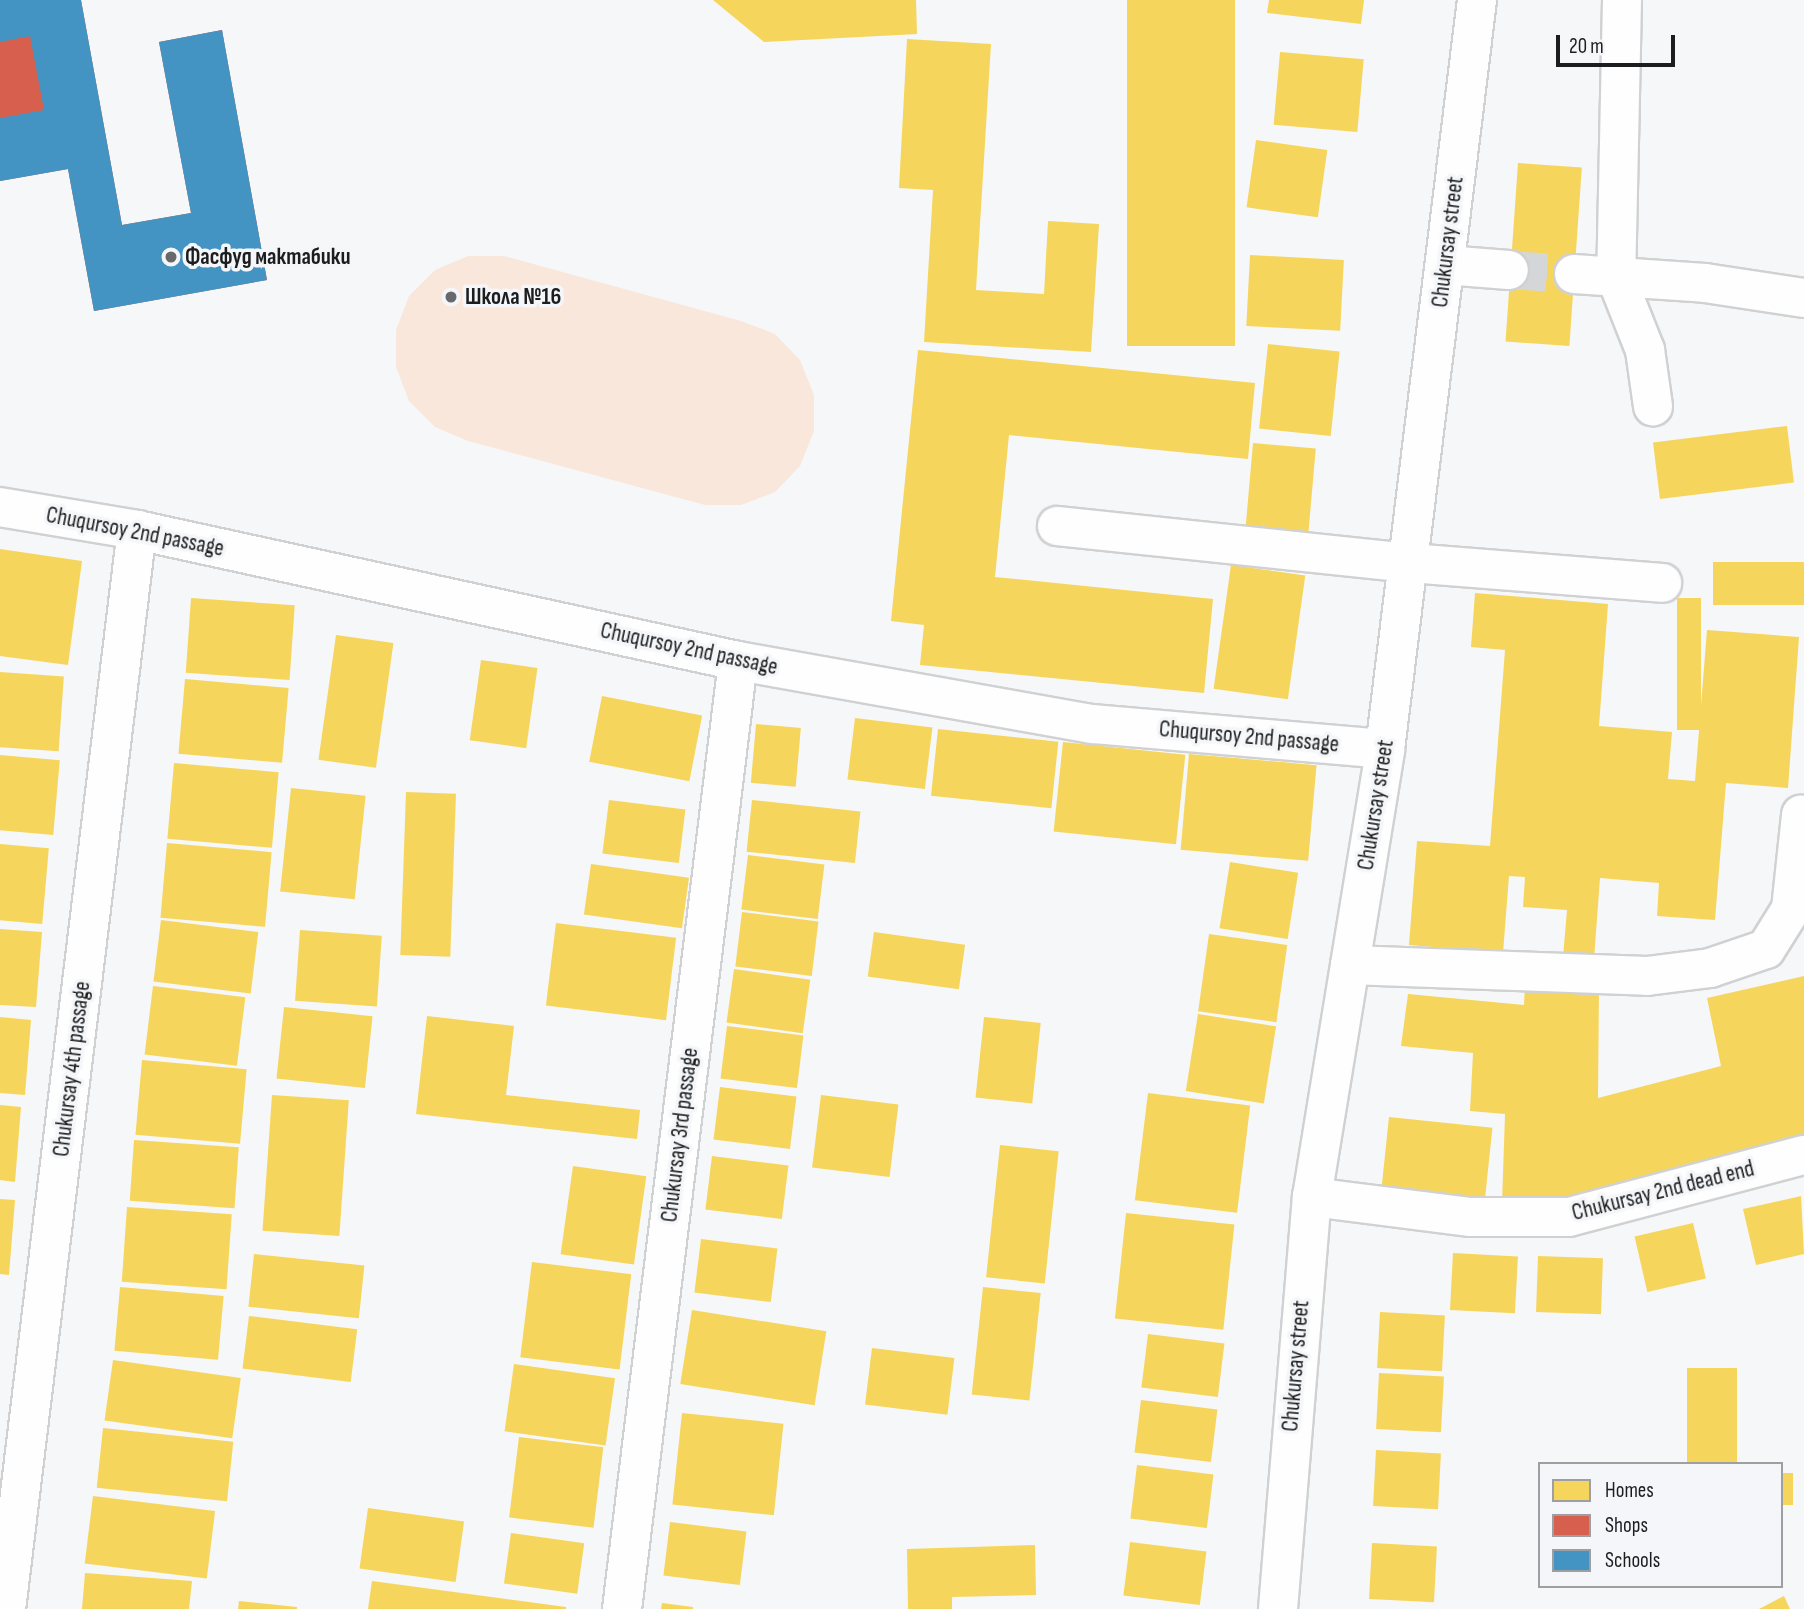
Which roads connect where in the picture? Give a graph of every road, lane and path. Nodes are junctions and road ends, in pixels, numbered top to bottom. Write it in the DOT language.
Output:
graph roads {
  1 [pos="1477,0"];
  2 [pos="1622,0"];
  3 [pos="1445,265"];
  4 [pos="1509,270"];
  5 [pos="1574,274"];
  6 [pos="1616,277"];
  7 [pos="1804,298"];
  8 [pos="1653,406"];
  9 [pos="0,507"];
  10 [pos="1057,526"];
  11 [pos="137,530"];
  12 [pos="1410,564"];
  13 [pos="1662,583"];
  14 [pos="738,661"];
  15 [pos="1385,749"];
  16 [pos="1801,816"];
  17 [pos="1350,965"];
  18 [pos="1804,1156"];
  19 [pos="1312,1197"];
  20 [pos="6,1609"];
  21 [pos="622,1609"];
  22 [pos="1278,1609"];
  1 -- 3 [label="street, Chukursay street"];
  2 -- 6 [label="street"];
  3 -- 4 [label="street"];
  3 -- 12 [label="street, Chukursay street"];
  5 -- 6 [label="street"];
  6 -- 7 [label="street"];
  6 -- 8 [label="street"];
  9 -- 11 [label="street, Chuqursoy 2nd passage"];
  10 -- 12 [label="street"];
  11 -- 14 [label="street, Chuqursoy 2nd passage"];
  11 -- 20 [label="street, Chukursay 4th passage"];
  12 -- 13 [label="street"];
  12 -- 15 [label="street, Chukursay street"];
  14 -- 15 [label="street, Chuqursoy 2nd passage"];
  14 -- 21 [label="street, Chukursay 3rd passage"];
  15 -- 17 [label="street, Chukursay street"];
  16 -- 17 [label="street"];
  17 -- 19 [label="street, Chukursay street"];
  18 -- 19 [label="street, Chukursay 2nd dead end"];
  19 -- 22 [label="street, Chukursay street"];
}
